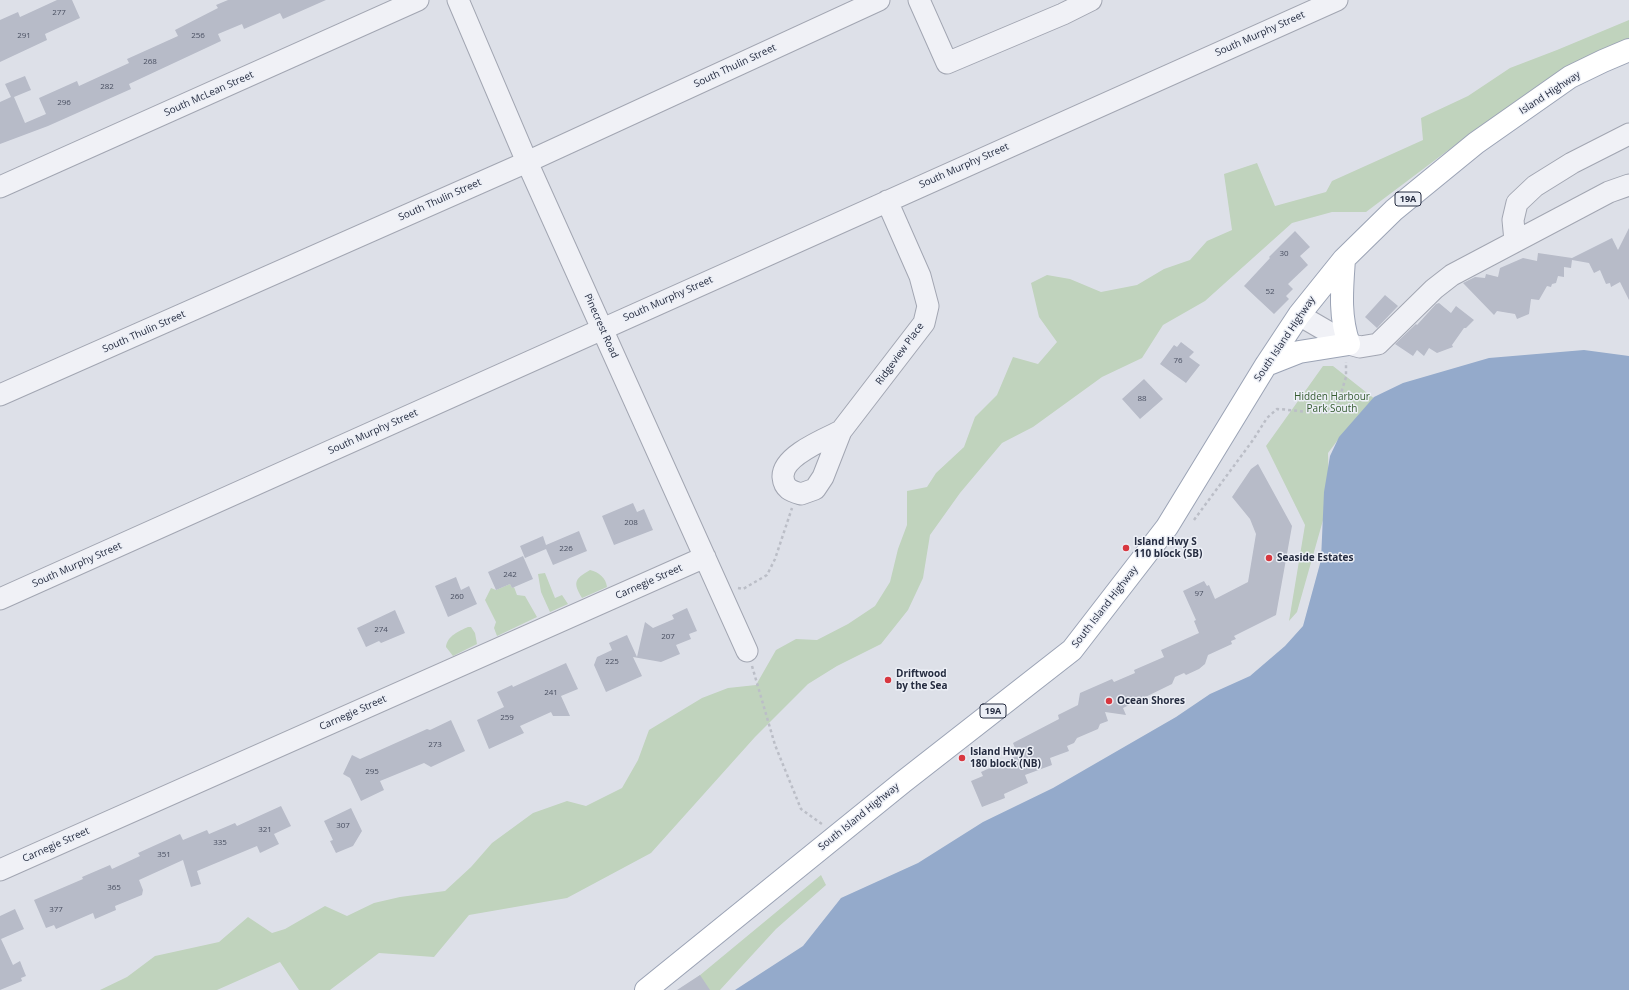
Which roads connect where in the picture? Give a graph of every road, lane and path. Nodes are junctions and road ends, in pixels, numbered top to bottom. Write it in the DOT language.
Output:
graph roads {
  1 [pos="418,0"];
  2 [pos="458,0"];
  3 [pos="879,0"];
  4 [pos="919,0"];
  5 [pos="1091,0"];
  6 [pos="1337,0"];
  7 [pos="1629,50"];
  8 [pos="1629,134"];
  9 [pos="1476,143"];
  10 [pos="527,162"];
  11 [pos="1629,185"];
  12 [pos="0,187"];
  13 [pos="887,201"];
  14 [pos="1516,241"];
  15 [pos="1344,259"];
  16 [pos="1299,315"];
  17 [pos="602,329"];
  18 [pos="1349,344"];
  19 [pos="1266,365"];
  20 [pos="0,396"];
  21 [pos="841,431"];
  22 [pos="797,493"];
  23 [pos="706,557"];
  24 [pos="718,584"];
  25 [pos="0,599"];
  26 [pos="747,651"];
  27 [pos="824,826"];
  28 [pos="0,870"];
  29 [pos="646,990"];
  1 -- 12 [label="street, South McLean Street"];
  2 -- 10 [label="street, Pinecrest Road"];
  3 -- 10 [label="street, South Thulin Street"];
  4 -- 5 [label="street"];
  6 -- 13 [label="street, South Murphy Street"];
  7 -- 9 [label="main road, Island Highway / 19A"];
  8 -- 14 [label="street"];
  9 -- 15 [label="main road, South Island Highway / 19A"];
  10 -- 17 [label="street, Pinecrest Road"];
  10 -- 20 [label="street, South Thulin Street"];
  11 -- 14 [label="street"];
  13 -- 17 [label="street, South Murphy Street"];
  13 -- 21 [label="street, Ridgeview Place"];
  14 -- 18 [label="street"];
  15 -- 16 [label="main road, South Island Highway / 19A"];
  15 -- 18 [label="main road"];
  16 -- 18 [label="street"];
  16 -- 19 [label="main road, South Island Highway / 19A"];
  17 -- 23 [label="street, Pinecrest Road"];
  17 -- 25 [label="street, South Murphy Street"];
  18 -- 19 [label="main road"];
  19 -- 29 [label="main road, South Island Highway / 19A"];
  21 -- 22 [label="street, Ridgeview Place"];
  21 -- 22 [label="street, Ridgeview Place"];
  22 -- 24 [label="path"];
  23 -- 24 [label="street, Pinecrest Road"];
  23 -- 28 [label="street, Carnegie Street"];
  24 -- 26 [label="street, Pinecrest Road"];
  26 -- 27 [label="path"];
}
